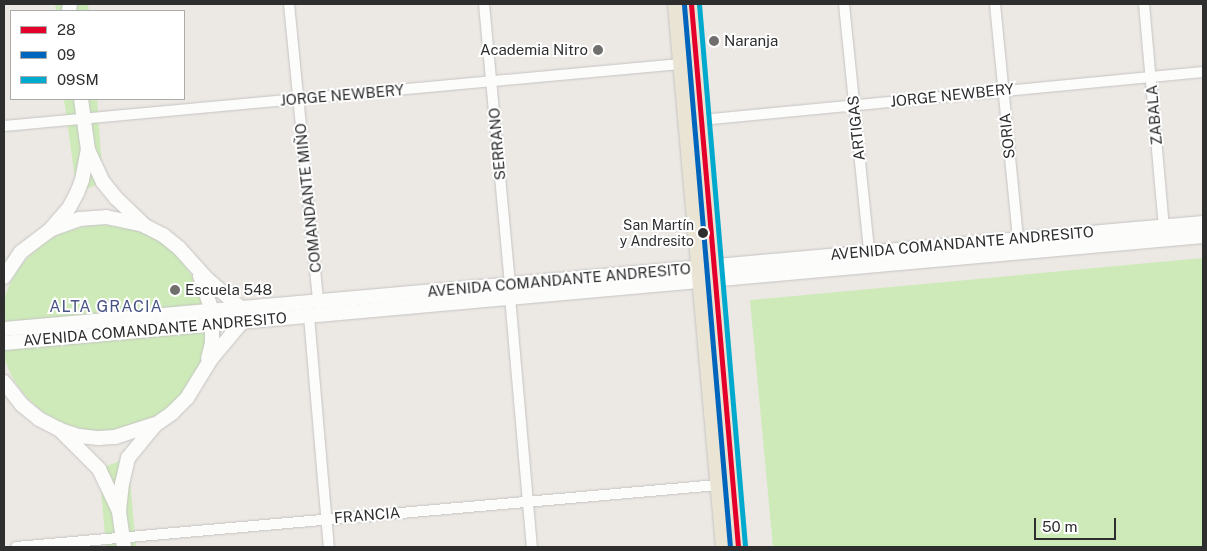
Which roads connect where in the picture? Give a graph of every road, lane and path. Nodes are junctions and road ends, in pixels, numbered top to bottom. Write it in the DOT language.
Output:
graph roads {
  1 [pos="290,4"];
  2 [pos="484,4"];
  3 [pos="675,4"];
  4 [pos="691,4"];
  5 [pos="844,4"];
  6 [pos="995,4"];
  7 [pos="1144,4"];
  8 [pos="680,64"];
  9 [pos="1203,72"];
  10 [pos="1151,77"];
  11 [pos="491,81"];
  12 [pos="1002,90"];
  13 [pos="299,99"];
  14 [pos="81,100"];
  15 [pos="854,106"];
  16 [pos="85,118"];
  17 [pos="701,120"];
  18 [pos="4,126"];
  19 [pos="88,150"];
  20 [pos="1203,223"];
  21 [pos="145,226"];
  22 [pos="1164,226"];
  23 [pos="49,231"];
  24 [pos="1203,236"];
  25 [pos="1018,239"];
  26 [pos="869,251"];
  27 [pos="192,263"];
  28 [pos="714,273"];
  29 [pos="699,274"];
  30 [pos="4,277"];
  31 [pos="510,290"];
  32 [pos="318,302"];
  33 [pos="241,315"];
  34 [pos="309,316"];
  35 [pos="212,318"];
  36 [pos="101,327"];
  37 [pos="4,329"];
  38 [pos="4,342"];
  39 [pos="199,381"];
  40 [pos="5,383"];
  41 [pos="155,425"];
  42 [pos="59,430"];
  43 [pos="717,485"];
  44 [pos="528,501"];
  45 [pos="119,512"];
  46 [pos="327,519"];
  47 [pos="123,542"];
  48 [pos="16,547"];
  49 [pos="329,547"];
  50 [pos="532,547"];
  51 [pos="723,547"];
  52 [pos="738,547"];
  1 -- 13 [label="street, COMANDANTE MIÑO"];
  2 -- 11 [label="street, SERRANO"];
  3 -- 8 [label="main road"];
  4 -- 17 [label="main road"];
  5 -- 15 [label="street, ARTIGAS"];
  6 -- 12 [label="street, SORIA"];
  7 -- 10 [label="street, ZABALA"];
  8 -- 11 [label="street, JORGE NEWBERY"];
  8 -- 29 [label="main road"];
  9 -- 10 [label="street, JORGE NEWBERY"];
  10 -- 12 [label="street, JORGE NEWBERY"];
  10 -- 22 [label="street, ZABALA"];
  11 -- 13 [label="street, JORGE NEWBERY"];
  11 -- 31 [label="street, SERRANO"];
  12 -- 15 [label="street, JORGE NEWBERY"];
  12 -- 25 [label="street, SORIA"];
  13 -- 16 [label="street, JORGE NEWBERY"];
  13 -- 32 [label="street, COMANDANTE MIÑO"];
  14 -- 16 [label="main road"];
  15 -- 17 [label="street, JORGE NEWBERY"];
  15 -- 26 [label="street, ARTIGAS"];
  16 -- 18 [label="street, JORGE NEWBERY"];
  16 -- 19 [label="main road"];
  17 -- 28 [label="main road"];
  19 -- 21 [label="main road"];
  19 -- 23 [label="main road"];
  20 -- 22 [label="main road, AVENIDA COMANDANTE ANDRESITO"];
  21 -- 23 [label="main road"];
  21 -- 27 [label="main road"];
  22 -- 25 [label="main road, AVENIDA COMANDANTE ANDRESITO"];
  23 -- 30 [label="main road"];
  24 -- 28 [label="main road, AVENIDA COMANDANTE ANDRESITO"];
  25 -- 26 [label="main road, AVENIDA COMANDANTE ANDRESITO"];
  26 -- 28 [label="main road, AVENIDA COMANDANTE ANDRESITO"];
  27 -- 33 [label="main road"];
  27 -- 35 [label="main road"];
  28 -- 29 [label="main road, AVENIDA COMANDANTE ANDRESITO"];
  28 -- 52 [label="main road"];
  29 -- 31 [label="main road, AVENIDA COMANDANTE ANDRESITO"];
  29 -- 43 [label="main road"];
  31 -- 32 [label="main road, AVENIDA COMANDANTE ANDRESITO"];
  31 -- 34 [label="main road, AVENIDA COMANDANTE ANDRESITO"];
  31 -- 44 [label="street, SERRANO"];
  32 -- 33 [label="main road, AVENIDA COMANDANTE ANDRESITO"];
  33 -- 34 [label="main road, AVENIDA COMANDANTE ANDRESITO"];
  33 -- 35 [label="main road, AVENIDA COMANDANTE ANDRESITO"];
  33 -- 39 [label="main road"];
  34 -- 46 [label="street"];
  35 -- 36 [label="main road, AVENIDA COMANDANTE ANDRESITO"];
  35 -- 39 [label="main road"];
  36 -- 37 [label="main road, AVENIDA COMANDANTE ANDRESITO"];
  36 -- 38 [label="main road, AVENIDA COMANDANTE ANDRESITO"];
  39 -- 41 [label="main road"];
  40 -- 42 [label="main road"];
  41 -- 42 [label="main road"];
  41 -- 45 [label="main road"];
  42 -- 45 [label="main road"];
  43 -- 44 [label="street, FRANCIA"];
  43 -- 51 [label="main road"];
  44 -- 46 [label="street, FRANCIA"];
  44 -- 50 [label="street, SERRANO"];
  45 -- 47 [label="main road"];
  46 -- 47 [label="street, FRANCIA"];
  46 -- 49 [label="street"];
  47 -- 48 [label="street, FRANCIA"];
}
